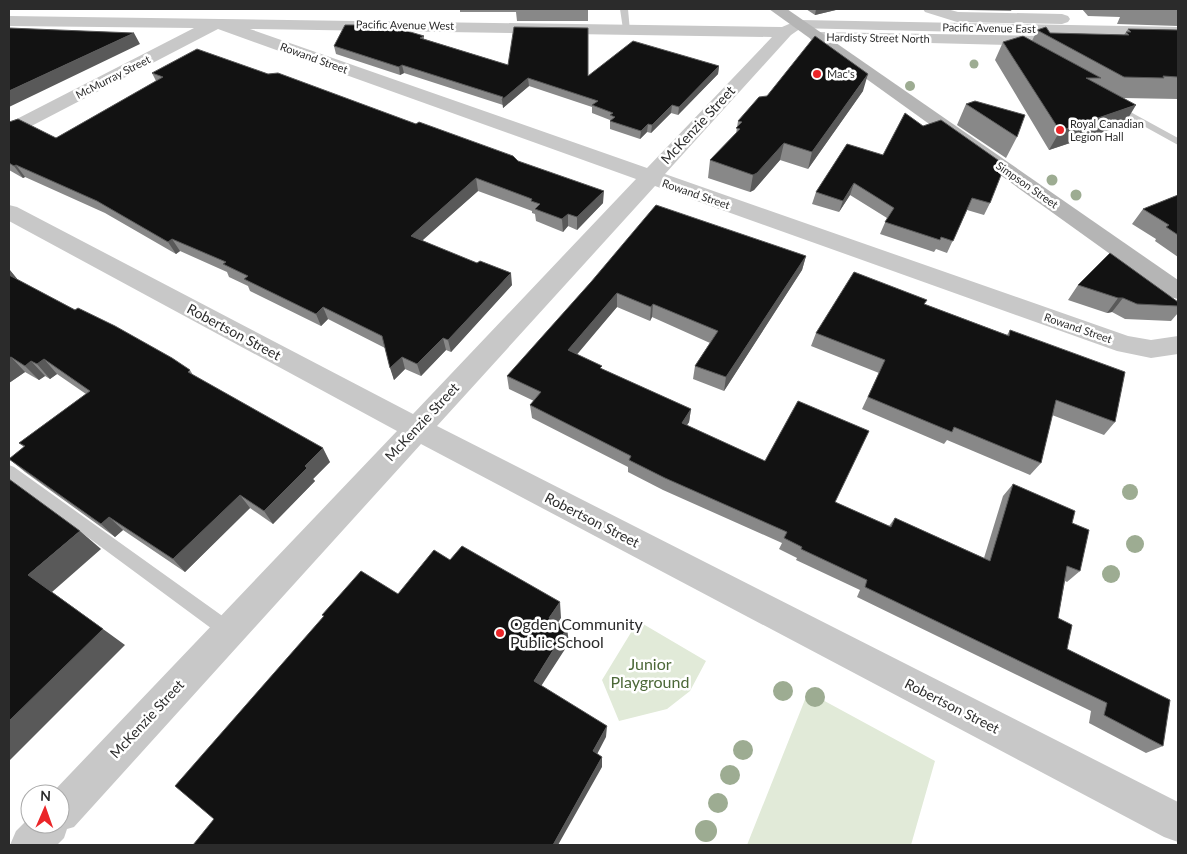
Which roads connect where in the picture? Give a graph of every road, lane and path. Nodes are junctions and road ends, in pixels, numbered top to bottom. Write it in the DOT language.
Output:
graph roads {
  1 [pos="59,9"];
  2 [pos="322,9"];
  3 [pos="624,9"];
  4 [pos="777,9"];
  5 [pos="931,9"];
  6 [pos="1062,19"];
  7 [pos="9,20"];
  8 [pos="46,21"];
  9 [pos="216,23"];
  10 [pos="313,24"];
  11 [pos="793,28"];
  12 [pos="627,29"];
  13 [pos="1178,32"];
  14 [pos="817,37"];
  15 [pos="1000,40"];
  16 [pos="1178,44"];
  17 [pos="1016,50"];
  18 [pos="1101,99"];
  19 [pos="9,130"];
  20 [pos="1178,142"];
  21 [pos="650,177"];
  22 [pos="9,212"];
  23 [pos="1178,291"];
  24 [pos="1178,345"];
  25 [pos="415,428"];
  26 [pos="9,471"];
  27 [pos="229,631"];
  28 [pos="70,802"];
  29 [pos="1178,823"];
  30 [pos="40,834"];
  31 [pos="30,845"];
  1 -- 8 [label="street"];
  2 -- 10 [label="street"];
  3 -- 12 [label="lane"];
  4 -- 11 [label="main road, Simpson Street"];
  5 -- 6 [label="street"];
  7 -- 8 [label="street, Pacific Avenue West"];
  8 -- 9 [label="street, Pacific Avenue West"];
  9 -- 10 [label="street, Pacific Avenue West"];
  9 -- 19 [label="street, McMurray Street"];
  9 -- 21 [label="street, Rowand Street"];
  10 -- 12 [label="street, Pacific Avenue West"];
  11 -- 12 [label="street, Pacific Avenue West"];
  11 -- 13 [label="street, Pacific Avenue East"];
  11 -- 14 [label="main road, Simpson Street"];
  11 -- 21 [label="street, McKenzie Street"];
  14 -- 15 [label="street, Hardisty Street North"];
  14 -- 23 [label="main road, Simpson Street"];
  15 -- 16 [label="street, Hardisty Street North"];
  15 -- 17 [label="lane"];
  18 -- 20 [label="lane"];
  21 -- 24 [label="street, Rowand Street"];
  21 -- 25 [label="street, McKenzie Street"];
  22 -- 25 [label="street, Robertson Street"];
  25 -- 27 [label="street, McKenzie Street"];
  25 -- 29 [label="street, Robertson Street"];
  26 -- 27 [label="lane"];
  27 -- 28 [label="street, McKenzie Street"];
  30 -- 31 [label="street"];
}
